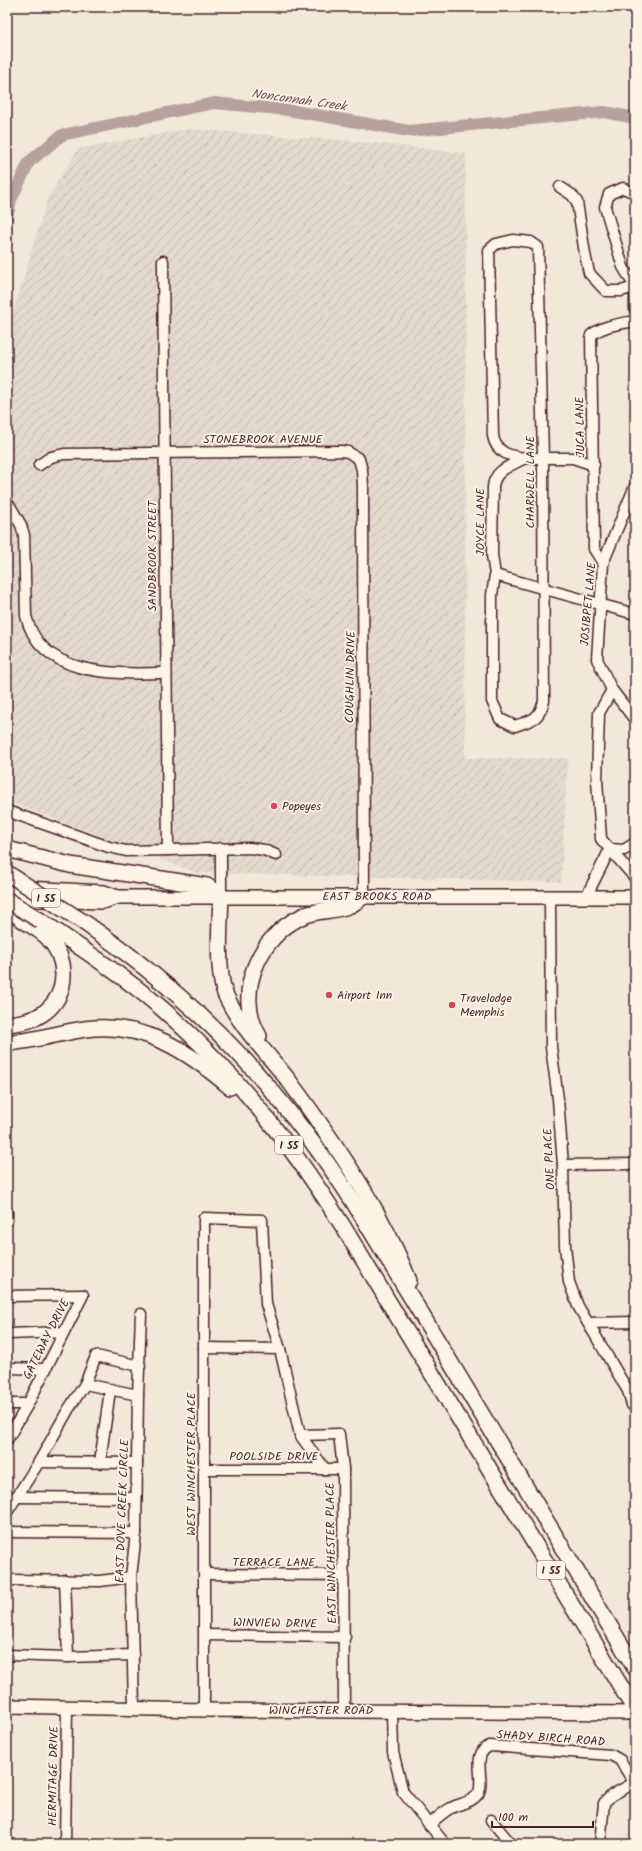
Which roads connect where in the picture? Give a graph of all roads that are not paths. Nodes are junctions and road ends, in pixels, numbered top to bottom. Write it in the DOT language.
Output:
graph roads {
  1 [pos="560,188"];
  2 [pos="635,193"];
  3 [pos="163,262"];
  4 [pos="635,289"];
  5 [pos="635,310"];
  6 [pos="635,322"];
  7 [pos="164,452"];
  8 [pos="543,457"];
  9 [pos="525,458"];
  10 [pos="359,459"];
  11 [pos="39,465"];
  12 [pos="594,465"];
  13 [pos="635,486"];
  14 [pos="10,506"];
  15 [pos="603,563"];
  16 [pos="495,575"];
  17 [pos="543,589"];
  18 [pos="600,605"];
  19 [pos="635,614"];
  20 [pos="166,673"];
  21 [pos="612,690"];
  22 [pos="635,719"];
  23 [pos="515,726"];
  24 [pos="7,811"];
  25 [pos="635,843"];
  26 [pos="221,848"];
  27 [pos="7,849"];
  28 [pos="610,849"];
  29 [pos="168,850"];
  30 [pos="276,855"];
  31 [pos="7,873"];
  32 [pos="635,878"];
  33 [pos="7,888"];
  34 [pos="364,896"];
  35 [pos="118,897"];
  36 [pos="221,897"];
  37 [pos="550,897"];
  38 [pos="586,897"];
  39 [pos="635,897"];
  40 [pos="10,900"];
  41 [pos="7,905"];
  42 [pos="34,921"];
  43 [pos="7,1024"];
  44 [pos="7,1043"];
  45 [pos="272,1058"];
  46 [pos="271,1122"];
  47 [pos="635,1164"];
  48 [pos="563,1165"];
  49 [pos="7,1212"];
  50 [pos="204,1218"];
  51 [pos="7,1221"];
  52 [pos="7,1296"];
  53 [pos="142,1314"];
  54 [pos="424,1317"];
  55 [pos="635,1322"];
  56 [pos="588,1323"];
  57 [pos="64,1332"];
  58 [pos="7,1334"];
  59 [pos="204,1348"];
  60 [pos="280,1349"];
  61 [pos="135,1365"];
  62 [pos="7,1368"];
  63 [pos="46,1369"];
  64 [pos="85,1384"];
  65 [pos="110,1390"];
  66 [pos="138,1395"];
  67 [pos="7,1404"];
  68 [pos="28,1404"];
  69 [pos="632,1405"];
  70 [pos="300,1435"];
  71 [pos="7,1440"];
  72 [pos="39,1462"];
  73 [pos="100,1462"];
  74 [pos="138,1463"];
  75 [pos="204,1469"];
  76 [pos="325,1469"];
  77 [pos="343,1469"];
  78 [pos="15,1497"];
  79 [pos="136,1498"];
  80 [pos="7,1512"];
  81 [pos="7,1532"];
  82 [pos="136,1533"];
  83 [pos="204,1574"];
  84 [pos="344,1575"];
  85 [pos="131,1577"];
  86 [pos="7,1580"];
  87 [pos="65,1580"];
  88 [pos="205,1635"];
  89 [pos="345,1637"];
  90 [pos="133,1655"];
  91 [pos="7,1656"];
  92 [pos="68,1657"];
  93 [pos="635,1668"];
  94 [pos="7,1706"];
  95 [pos="67,1708"];
  96 [pos="134,1708"];
  97 [pos="204,1710"];
  98 [pos="344,1711"];
  99 [pos="392,1711"];
  100 [pos="635,1711"];
  101 [pos="634,1784"];
  102 [pos="491,1820"];
  103 [pos="429,1825"];
  104 [pos="65,1844"];
  105 [pos="445,1844"];
  106 [pos="511,1844"];
  107 [pos="600,1844"];
  1 -- 4 [label="street"];
  2 -- 4 [label="street"];
  3 -- 7 [label="street, SANDBROOK STREET"];
  4 -- 5 [label="street"];
  6 -- 12 [label="street, JUCA LANE"];
  7 -- 10 [label="street, STONEBROOK AVENUE"];
  7 -- 11 [label="street, STONEBROOK AVENUE"];
  7 -- 20 [label="street, SANDBROOK STREET"];
  8 -- 9 [label="street"];
  8 -- 9 [label="street, CHARWELL LANE"];
  8 -- 12 [label="street"];
  8 -- 17 [label="street, CHARWELL LANE"];
  9 -- 16 [label="street, JOYCE LANE"];
  10 -- 34 [label="street, COUGHLIN DRIVE"];
  12 -- 15 [label="street, JUCA LANE"];
  13 -- 15 [label="street, JOSIBPET LANE"];
  14 -- 20 [label="street"];
  15 -- 18 [label="street, JOSIBPET LANE"];
  16 -- 17 [label="street"];
  16 -- 23 [label="street, JOYCE LANE"];
  17 -- 18 [label="street"];
  17 -- 23 [label="street, CHARWELL LANE"];
  18 -- 19 [label="street"];
  18 -- 21 [label="street, JOSIBPET LANE"];
  20 -- 29 [label="street, SANDBROOK STREET"];
  21 -- 22 [label="street, JOSIBPET LANE"];
  21 -- 28 [label="street"];
  24 -- 29 [label="street"];
  25 -- 28 [label="street"];
  26 -- 29 [label="street"];
  26 -- 30 [label="street"];
  26 -- 36 [label="street"];
  27 -- 36 [label="highway"];
  28 -- 32 [label="street"];
  28 -- 38 [label="street"];
  31 -- 54 [label="highway, I 55, bridge"];
  33 -- 35 [label="main road, EAST BROOKS ROAD"];
  34 -- 36 [label="main road, EAST BROOKS ROAD"];
  34 -- 37 [label="main road, EAST BROOKS ROAD"];
  34 -- 45 [label="highway"];
  35 -- 36 [label="main road, EAST BROOKS ROAD"];
  35 -- 40 [label="main road, EAST BROOKS ROAD"];
  36 -- 45 [label="highway"];
  37 -- 38 [label="main road, EAST BROOKS ROAD"];
  37 -- 48 [label="street, ONE PLACE"];
  38 -- 39 [label="main road, EAST BROOKS ROAD"];
  40 -- 42 [label="highway, I 55, bridge"];
  41 -- 42 [label="highway"];
  42 -- 43 [label="highway"];
  42 -- 46 [label="highway, I 55"];
  44 -- 46 [label="highway"];
  45 -- 54 [label="highway"];
  46 -- 100 [label="highway, I 55"];
  47 -- 48 [label="street"];
  48 -- 56 [label="street, ONE PLACE"];
  49 -- 51 [label="street"];
  50 -- 59 [label="street, WEST WINCHESTER PLACE"];
  50 -- 60 [label="street, EAST WINCHESTER PLACE"];
  52 -- 57 [label="street, GATEWAY DRIVE"];
  53 -- 61 [label="street, EAST DOVE CREEK CIRCLE"];
  54 -- 93 [label="highway, I 55"];
  55 -- 56 [label="street"];
  56 -- 69 [label="street, ONE PLACE"];
  57 -- 58 [label="street"];
  57 -- 63 [label="street, GATEWAY DRIVE"];
  59 -- 60 [label="street"];
  59 -- 75 [label="street, WEST WINCHESTER PLACE"];
  60 -- 70 [label="street, EAST WINCHESTER PLACE"];
  61 -- 64 [label="street"];
  61 -- 66 [label="street, EAST DOVE CREEK CIRCLE"];
  62 -- 63 [label="street"];
  63 -- 68 [label="street, GATEWAY DRIVE"];
  64 -- 65 [label="street"];
  64 -- 72 [label="street"];
  65 -- 66 [label="street"];
  65 -- 73 [label="street"];
  66 -- 74 [label="street, EAST DOVE CREEK CIRCLE"];
  67 -- 68 [label="street"];
  68 -- 71 [label="street, GATEWAY DRIVE"];
  70 -- 76 [label="street, EAST WINCHESTER PLACE"];
  70 -- 77 [label="street, EAST WINCHESTER PLACE"];
  72 -- 73 [label="street"];
  72 -- 78 [label="street"];
  73 -- 74 [label="street"];
  74 -- 79 [label="street, EAST DOVE CREEK CIRCLE"];
  75 -- 76 [label="street, POOLSIDE DRIVE"];
  75 -- 83 [label="street, WEST WINCHESTER PLACE"];
  76 -- 77 [label="street, POOLSIDE DRIVE"];
  77 -- 84 [label="street, EAST WINCHESTER PLACE"];
  78 -- 79 [label="street"];
  78 -- 80 [label="street"];
  79 -- 82 [label="street, EAST DOVE CREEK CIRCLE"];
  81 -- 82 [label="street"];
  82 -- 85 [label="street, EAST DOVE CREEK CIRCLE"];
  83 -- 84 [label="street, TERRACE LANE"];
  83 -- 88 [label="street, WEST WINCHESTER PLACE"];
  84 -- 89 [label="street, EAST WINCHESTER PLACE"];
  85 -- 87 [label="street"];
  85 -- 90 [label="street, EAST DOVE CREEK CIRCLE"];
  86 -- 87 [label="street"];
  87 -- 92 [label="street"];
  88 -- 89 [label="street, WINVIEW DRIVE"];
  88 -- 97 [label="street, WEST WINCHESTER PLACE"];
  89 -- 98 [label="street, EAST WINCHESTER PLACE"];
  90 -- 92 [label="street"];
  90 -- 96 [label="street, EAST DOVE CREEK CIRCLE"];
  91 -- 92 [label="street"];
  94 -- 95 [label="main road, WINCHESTER ROAD"];
  95 -- 96 [label="main road, WINCHESTER ROAD"];
  95 -- 104 [label="street, HERMITAGE DRIVE"];
  96 -- 97 [label="main road, WINCHESTER ROAD"];
  97 -- 98 [label="main road, WINCHESTER ROAD"];
  98 -- 99 [label="main road, WINCHESTER ROAD"];
  99 -- 100 [label="main road, WINCHESTER ROAD"];
  99 -- 103 [label="street"];
  101 -- 103 [label="street, SHADY BIRCH ROAD"];
  101 -- 107 [label="street"];
  102 -- 106 [label="street"];
  103 -- 105 [label="street"];
}
